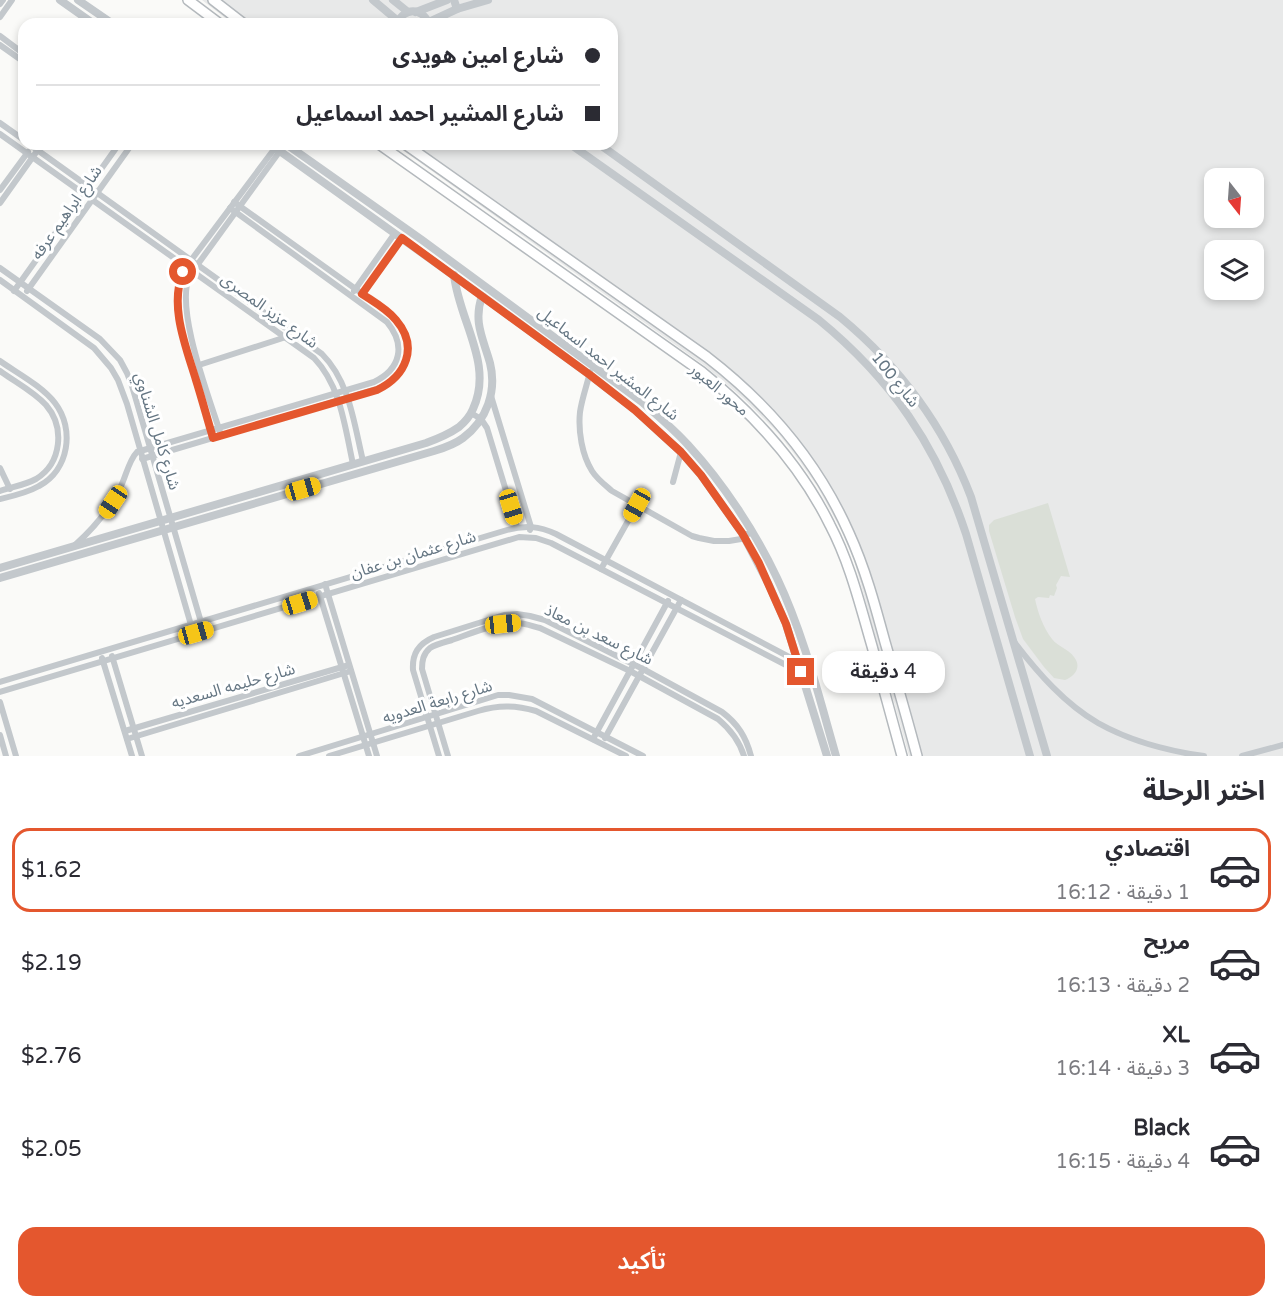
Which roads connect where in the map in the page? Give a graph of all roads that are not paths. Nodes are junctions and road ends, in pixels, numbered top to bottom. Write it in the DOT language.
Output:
graph roads {
  1 [pos="3,0"];
  2 [pos="12,0"];
  3 [pos="60,0"];
  4 [pos="78,0"];
  5 [pos="188,0"];
  6 [pos="213,0"];
  7 [pos="373,0"];
  8 [pos="393,0"];
  9 [pos="447,0"];
  10 [pos="454,0"];
  11 [pos="488,0"];
  12 [pos="0,4"];
  13 [pos="457,9"];
  14 [pos="412,12"];
  15 [pos="0,17"];
  16 [pos="86,18"];
  17 [pos="104,18"];
  18 [pos="212,18"];
  19 [pos="236,18"];
  20 [pos="393,18"];
  21 [pos="399,18"];
  22 [pos="425,18"];
  23 [pos="439,18"];
  24 [pos="0,36"];
  25 [pos="0,45"];
  26 [pos="18,50"];
  27 [pos="18,58"];
  28 [pos="0,123"];
  29 [pos="0,134"];
  30 [pos="18,136"];
  31 [pos="18,147"];
  32 [pos="23,150"];
  33 [pos="32,150"];
  34 [pos="38,150"];
  35 [pos="115,150"];
  36 [pos="128,150"];
  37 [pos="276,150"];
  38 [pos="284,150"];
  39 [pos="285,150"];
  40 [pos="388,150"];
  41 [pos="414,150"];
  42 [pos="579,150"];
  43 [pos="607,150"];
  44 [pos="30,155"];
  45 [pos="88,186"];
  46 [pos="0,190"];
  47 [pos="97,192"];
  48 [pos="83,194"];
  49 [pos="92,200"];
  50 [pos="0,203"];
  51 [pos="235,207"];
  52 [pos="711,224"];
  53 [pos="260,225"];
  54 [pos="699,235"];
  55 [pos="399,236"];
  56 [pos="208,237"];
  57 [pos="214,242"];
  58 [pos="191,259"];
  59 [pos="759,259"];
  60 [pos="376,260"];
  61 [pos="198,264"];
  62 [pos="383,264"];
  63 [pos="0,268"];
  64 [pos="189,269"];
  65 [pos="747,269"];
  66 [pos="454,275"];
  67 [pos="0,280"];
  68 [pos="20,282"];
  69 [pos="29,288"];
  70 [pos="356,289"];
  71 [pos="14,291"];
  72 [pos="362,294"];
  73 [pos="351,295"];
  74 [pos="482,296"];
  75 [pos="23,297"];
  76 [pos="358,300"];
  77 [pos="286,338"];
  78 [pos="0,361"];
  79 [pos="200,365"];
  80 [pos="592,365"];
  81 [pos="0,371"];
  82 [pos="590,375"];
  83 [pos="481,379"];
  84 [pos="492,379"];
  85 [pos="347,394"];
  86 [pos="491,396"];
  87 [pos="337,397"];
  88 [pos="471,413"];
  89 [pos="482,419"];
  90 [pos="220,432"];
  91 [pos="212,434"];
  92 [pos="151,452"];
  93 [pos="681,452"];
  94 [pos="141,455"];
  95 [pos="363,461"];
  96 [pos="353,464"];
  97 [pos="0,468"];
  98 [pos="672,482"];
  99 [pos="10,488"];
  100 [pos="1,489"];
  101 [pos="13,495"];
  102 [pos="3,499"];
  103 [pos="637,505"];
  104 [pos="170,518"];
  105 [pos="160,521"];
  106 [pos="531,526"];
  107 [pos="173,527"];
  108 [pos="517,527"];
  109 [pos="163,530"];
  110 [pos="755,536"];
  111 [pos="528,537"];
  112 [pos="743,540"];
  113 [pos="71,548"];
  114 [pos="606,561"];
  115 [pos="0,568"];
  116 [pos="601,569"];
  117 [pos="0,578"];
  118 [pos="325,584"];
  119 [pos="317,587"];
  120 [pos="328,594"];
  121 [pos="320,596"];
  122 [pos="672,596"];
  123 [pos="681,600"];
  124 [pos="667,604"];
  125 [pos="676,609"];
  126 [pos="201,622"];
  127 [pos="191,625"];
  128 [pos="1015,643"];
  129 [pos="110,649"];
  130 [pos="100,652"];
  131 [pos="113,658"];
  132 [pos="103,661"];
  133 [pos="797,661"];
  134 [pos="634,664"];
  135 [pos="350,668"];
  136 [pos="810,668"];
  137 [pos="643,669"];
  138 [pos="343,670"];
  139 [pos="630,671"];
  140 [pos="801,672"];
  141 [pos="639,676"];
  142 [pos="813,679"];
  143 [pos="0,682"];
  144 [pos="0,692"];
  145 [pos="0,702"];
  146 [pos="435,714"];
  147 [pos="427,717"];
  148 [pos="438,724"];
  149 [pos="430,726"];
  150 [pos="134,728"];
  151 [pos="125,731"];
  152 [pos="597,731"];
  153 [pos="0,735"];
  154 [pos="371,735"];
  155 [pos="136,736"];
  156 [pos="606,736"];
  157 [pos="363,737"];
  158 [pos="127,739"];
  159 [pos="593,739"];
  160 [pos="373,743"];
  161 [pos="601,744"];
  162 [pos="366,745"];
  163 [pos="1283,745"];
  164 [pos="6,756"];
  165 [pos="16,756"];
  166 [pos="132,756"];
  167 [pos="142,756"];
  168 [pos="299,756"];
  169 [pos="329,756"];
  170 [pos="369,756"];
  171 [pos="377,756"];
  172 [pos="439,756"];
  173 [pos="448,756"];
  174 [pos="626,756"];
  175 [pos="643,756"];
  176 [pos="744,756"];
  177 [pos="751,756"];
  178 [pos="827,756"];
  179 [pos="836,756"];
  180 [pos="902,756"];
  181 [pos="917,756"];
  182 [pos="1029,756"];
  183 [pos="1047,756"];
  184 [pos="1204,756"];
  185 [pos="1242,756"];
  1 -- 12 [label="street"];
  2 -- 15 [label="street"];
  3 -- 16 [label="street"];
  4 -- 17 [label="street"];
  5 -- 18 [label="highway"];
  6 -- 19 [label="highway"];
  7 -- 20 [label="street"];
  8 -- 14 [label="street"];
  9 -- 14 [label="street"];
  10 -- 13 [label="street"];
  11 -- 13 [label="street"];
  13 -- 23 [label="street"];
  14 -- 21 [label="street"];
  14 -- 22 [label="street"];
  24 -- 26 [label="street"];
  25 -- 27 [label="street"];
  28 -- 30 [label="street"];
  29 -- 31 [label="street, شارع عزيز المصرى"];
  32 -- 44 [label="street, شارع عزيز المصرى"];
  33 -- 44 [label="street"];
  34 -- 45 [label="street, شارع عزيز المصرى"];
  35 -- 45 [label="street, شارع ابراهيم عرفه"];
  36 -- 47 [label="street, شارع ابراهيم عرفه"];
  37 -- 51 [label="street"];
  38 -- 55 [label="street, شارع المشير احمد اسماعيل"];
  39 -- 80 [label="street, شارع المشير احمد اسماعيل"];
  40 -- 180 [label="highway, محور العبور"];
  41 -- 181 [label="highway, محور العبور"];
  42 -- 54 [label="street, شارع 100"];
  43 -- 52 [label="street, شارع 100"];
  44 -- 46 [label="street"];
  44 -- 48 [label="street, شارع عزيز المصرى"];
  44 -- 50 [label="street"];
  45 -- 47 [label="street, شارع عزيز المصرى"];
  45 -- 48 [label="street, شارع ابراهيم عرفه"];
  47 -- 49 [label="street, شارع ابراهيم عرفه"];
  47 -- 58 [label="street, شارع عزيز المصرى"];
  48 -- 49 [label="street, شارع عزيز المصرى"];
  48 -- 68 [label="street, شارع ابراهيم عرفه"];
  49 -- 64 [label="street, شارع عزيز المصرى"];
  49 -- 69 [label="street, شارع ابراهيم عرفه"];
  51 -- 53 [label="street"];
  51 -- 56 [label="street"];
  51 -- 57 [label="street"];
  52 -- 54 [label="street"];
  52 -- 59 [label="street, شارع 100"];
  53 -- 70 [label="street"];
  53 -- 73 [label="street"];
  54 -- 65 [label="street, شارع 100"];
  55 -- 60 [label="street"];
  55 -- 62 [label="street"];
  55 -- 66 [label="street, شارع المشير احمد اسماعيل"];
  56 -- 57 [label="street"];
  56 -- 58 [label="street"];
  57 -- 61 [label="street"];
  58 -- 61 [label="street, شارع عزيز المصرى"];
  58 -- 64 [label="street"];
  59 -- 65 [label="street"];
  59 -- 128 [label="street, شارع 100"];
  60 -- 62 [label="street"];
  60 -- 70 [label="street"];
  61 -- 64 [label="street"];
  61 -- 85 [label="street, شارع عزيز المصرى"];
  62 -- 72 [label="street"];
  63 -- 68 [label="street, شارع كامل الشناوي"];
  64 -- 77 [label="street, شارع عزيز المصرى"];
  64 -- 79 [label="street"];
  64 -- 91 [label="street"];
  65 -- 182 [label="street, شارع 100"];
  66 -- 74 [label="street, شارع المشير احمد اسماعيل"];
  66 -- 83 [label="street"];
  67 -- 71 [label="street, شارع كامل الشناوي"];
  68 -- 69 [label="street, شارع كامل الشناوي"];
  68 -- 71 [label="street, شارع ابراهيم عرفه"];
  69 -- 75 [label="street, شارع ابراهيم عرفه"];
  69 -- 92 [label="street, شارع كامل الشناوي"];
  70 -- 72 [label="street"];
  70 -- 73 [label="street"];
  71 -- 75 [label="street, شارع كامل الشناوي"];
  72 -- 76 [label="street"];
  72 -- 85 [label="street"];
  73 -- 76 [label="street"];
  74 -- 82 [label="street, شارع المشير احمد اسماعيل"];
  74 -- 84 [label="street"];
  75 -- 94 [label="street, شارع كامل الشناوي"];
  76 -- 85 [label="street"];
  77 -- 79 [label="street"];
  77 -- 87 [label="street, شارع عزيز المصرى"];
  78 -- 101 [label="street"];
  79 -- 90 [label="street"];
  80 -- 82 [label="street"];
  80 -- 110 [label="street, شارع المشير احمد اسماعيل"];
  81 -- 99 [label="street"];
  82 -- 93 [label="street, شارع المشير احمد اسماعيل"];
  82 -- 103 [label="street"];
  83 -- 84 [label="street"];
  83 -- 88 [label="street"];
  84 -- 86 [label="street"];
  85 -- 87 [label="street"];
  85 -- 95 [label="street, شارع عزيز المصرى"];
  86 -- 89 [label="street"];
  86 -- 106 [label="street"];
  87 -- 90 [label="street"];
  87 -- 96 [label="street, شارع عزيز المصرى"];
  88 -- 89 [label="street"];
  88 -- 95 [label="street"];
  89 -- 107 [label="street"];
  89 -- 108 [label="street"];
  90 -- 91 [label="street"];
  91 -- 92 [label="street"];
  92 -- 94 [label="street"];
  92 -- 104 [label="street, شارع كامل الشناوي"];
  93 -- 98 [label="street"];
  93 -- 112 [label="street, شارع المشير احمد اسماعيل"];
  94 -- 105 [label="street, شارع كامل الشناوي"];
  94 -- 113 [label="street"];
  95 -- 96 [label="street"];
  96 -- 104 [label="street"];
  97 -- 99 [label="street"];
  99 -- 100 [label="street"];
  99 -- 101 [label="street"];
  100 -- 102 [label="street"];
  101 -- 102 [label="street"];
  103 -- 112 [label="street"];
  103 -- 114 [label="street"];
  104 -- 105 [label="street"];
  104 -- 107 [label="street, شارع كامل الشناوي"];
  105 -- 109 [label="street, شارع كامل الشناوي"];
  105 -- 113 [label="street"];
  106 -- 108 [label="street, شارع عثمان بن عفان"];
  106 -- 111 [label="street"];
  106 -- 114 [label="street, شارع عثمان بن عفان"];
  107 -- 109 [label="street"];
  107 -- 126 [label="street, شارع كامل الشناوي"];
  108 -- 118 [label="street, شارع عثمان بن عفان"];
  109 -- 117 [label="street"];
  109 -- 127 [label="street, شارع كامل الشناوي"];
  110 -- 112 [label="street"];
  110 -- 112 [label="street"];
  110 -- 136 [label="street, شارع المشير احمد اسماعيل"];
  111 -- 116 [label="street, شارع عثمان بن عفان"];
  111 -- 120 [label="street, شارع عثمان بن عفان"];
  112 -- 133 [label="street, شارع المشير احمد اسماعيل"];
  113 -- 115 [label="street"];
  114 -- 116 [label="street"];
  114 -- 122 [label="street, شارع عثمان بن عفان"];
  116 -- 124 [label="street, شارع عثمان بن عفان"];
  118 -- 119 [label="street, شارع عثمان بن عفان"];
  118 -- 120 [label="street"];
  119 -- 121 [label="street"];
  119 -- 126 [label="street, شارع عثمان بن عفان"];
  120 -- 121 [label="street, شارع عثمان بن عفان"];
  120 -- 135 [label="street"];
  121 -- 131 [label="street, شارع عثمان بن عفان"];
  121 -- 138 [label="street"];
  122 -- 123 [label="street, شارع عثمان بن عفان"];
  122 -- 124 [label="street"];
  123 -- 125 [label="street"];
  123 -- 133 [label="street, شارع عثمان بن عفان"];
  124 -- 125 [label="street, شارع عثمان بن عفان"];
  124 -- 134 [label="street"];
  125 -- 137 [label="street"];
  125 -- 140 [label="street, شارع عثمان بن عفان"];
  126 -- 127 [label="street, شارع عثمان بن عفان"];
  127 -- 129 [label="street, شارع عثمان بن عفان"];
  128 -- 183 [label="street, شارع 100"];
  128 -- 184 [label="street"];
  129 -- 130 [label="street, شارع عثمان بن عفان"];
  129 -- 131 [label="street"];
  130 -- 132 [label="street"];
  130 -- 143 [label="street, شارع عثمان بن عفان"];
  131 -- 132 [label="street, شارع عثمان بن عفان"];
  131 -- 150 [label="street"];
  132 -- 144 [label="street, شارع عثمان بن عفان"];
  132 -- 151 [label="street"];
  133 -- 136 [label="street, شارع عثمان بن عفان"];
  133 -- 140 [label="street, شارع المشير احمد اسماعيل"];
  134 -- 137 [label="street, شارع سعد بن معاذ"];
  134 -- 139 [label="street"];
  134 -- 147 [label="street, شارع سعد بن معاذ"];
  135 -- 138 [label="street, شارع حليمه السعديه"];
  135 -- 154 [label="street"];
  136 -- 142 [label="street, شارع المشير احمد اسماعيل"];
  137 -- 141 [label="street"];
  137 -- 177 [label="street, شارع سعد بن معاذ"];
  138 -- 150 [label="street, شارع حليمه السعديه"];
  138 -- 155 [label="street, شارع حليمه السعديه"];
  138 -- 157 [label="street"];
  139 -- 141 [label="street, شارع سعد بن معاذ"];
  139 -- 146 [label="street, شارع سعد بن معاذ"];
  139 -- 152 [label="street"];
  140 -- 142 [label="street, شارع عثمان بن عفان"];
  140 -- 178 [label="street, شارع المشير احمد اسماعيل"];
  141 -- 156 [label="street"];
  141 -- 176 [label="street, شارع سعد بن معاذ"];
  142 -- 179 [label="street, شارع المشير احمد اسماعيل"];
  145 -- 165 [label="street"];
  146 -- 147 [label="street, شارع رابعة العدويه"];
  146 -- 148 [label="street, شارع سعد بن معاذ"];
  146 -- 152 [label="street, شارع رابعة العدويه"];
  147 -- 149 [label="street, شارع سعد بن معاذ"];
  147 -- 154 [label="street, شارع رابعة العدويه"];
  148 -- 149 [label="street, شارع رابعة العدويه"];
  148 -- 159 [label="street, شارع رابعة العدويه"];
  148 -- 173 [label="street, شارع سعد بن معاذ"];
  149 -- 160 [label="street, شارع رابعة العدويه"];
  149 -- 172 [label="street, شارع سعد بن معاذ"];
  150 -- 151 [label="street, شارع حليمه السعديه"];
  150 -- 155 [label="street"];
  151 -- 158 [label="street"];
  152 -- 156 [label="street, شارع رابعة العدويه"];
  152 -- 159 [label="street"];
  153 -- 164 [label="street"];
  154 -- 157 [label="street, شارع رابعة العدويه"];
  154 -- 160 [label="street"];
  155 -- 158 [label="street, شارع حليمه السعديه"];
  155 -- 167 [label="street"];
  156 -- 161 [label="street"];
  156 -- 175 [label="street, شارع رابعة العدويه"];
  157 -- 162 [label="street"];
  157 -- 168 [label="street, شارع رابعة العدويه"];
  158 -- 166 [label="street"];
  159 -- 161 [label="street, شارع رابعة العدويه"];
  160 -- 162 [label="street, شارع رابعة العدويه"];
  160 -- 171 [label="street"];
  161 -- 174 [label="street, شارع رابعة العدويه"];
  162 -- 169 [label="street, شارع رابعة العدويه"];
  162 -- 170 [label="street"];
  163 -- 185 [label="street"];
}
